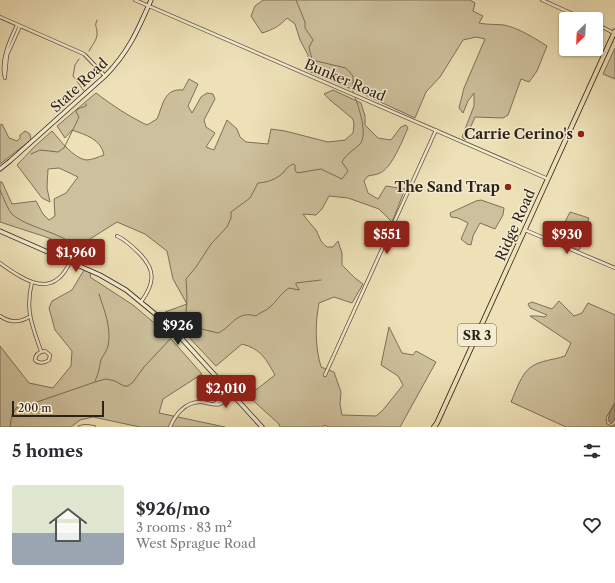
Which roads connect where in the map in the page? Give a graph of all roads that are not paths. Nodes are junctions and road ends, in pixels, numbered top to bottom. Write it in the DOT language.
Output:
graph roads {
  1 [pos="135,0"];
  2 [pos="151,0"];
  3 [pos="542,0"];
  4 [pos="148,6"];
  5 [pos="569,12"];
  6 [pos="0,17"];
  7 [pos="19,25"];
  8 [pos="603,27"];
  9 [pos="615,32"];
  10 [pos="105,76"];
  11 [pos="436,130"];
  12 [pos="0,169"];
  13 [pos="548,179"];
  14 [pos="525,230"];
  15 [pos="0,231"];
  16 [pos="117,236"];
  17 [pos="70,262"];
  18 [pos="0,263"];
  19 [pos="615,268"];
  20 [pos="32,282"];
  21 [pos="140,302"];
  22 [pos="0,316"];
  23 [pos="30,317"];
  24 [pos="41,351"];
  25 [pos="325,375"];
  26 [pos="232,394"];
  27 [pos="80,427"];
  28 [pos="94,427"];
  29 [pos="170,427"];
  30 [pos="262,427"];
  31 [pos="434,427"];
  1 -- 4 [label="street, Bunker Road"];
  2 -- 4 [label="street, State Road"];
  3 -- 5 [label="street"];
  4 -- 10 [label="street, State Road"];
  4 -- 11 [label="street, Bunker Road"];
  6 -- 7 [label="street"];
  7 -- 7 [label="street"];
  7 -- 10 [label="street"];
  8 -- 9 [label="street"];
  9 -- 13 [label="main road, Ridge Road / SR 3"];
  10 -- 12 [label="street, State Road"];
  11 -- 13 [label="street, Bunker Road"];
  11 -- 25 [label="street"];
  13 -- 14 [label="main road, Ridge Road / SR 3"];
  14 -- 19 [label="street"];
  14 -- 31 [label="main road, Ridge Road / SR 3"];
  15 -- 17 [label="street"];
  16 -- 21 [label="street"];
  17 -- 20 [label="street"];
  17 -- 21 [label="street"];
  18 -- 20 [label="street"];
  20 -- 23 [label="street"];
  21 -- 26 [label="street"];
  22 -- 23 [label="street"];
  23 -- 24 [label="street"];
  24 -- 24 [label="street"];
  26 -- 29 [label="street"];
  26 -- 30 [label="street"];
  27 -- 28 [label="street"];
}
